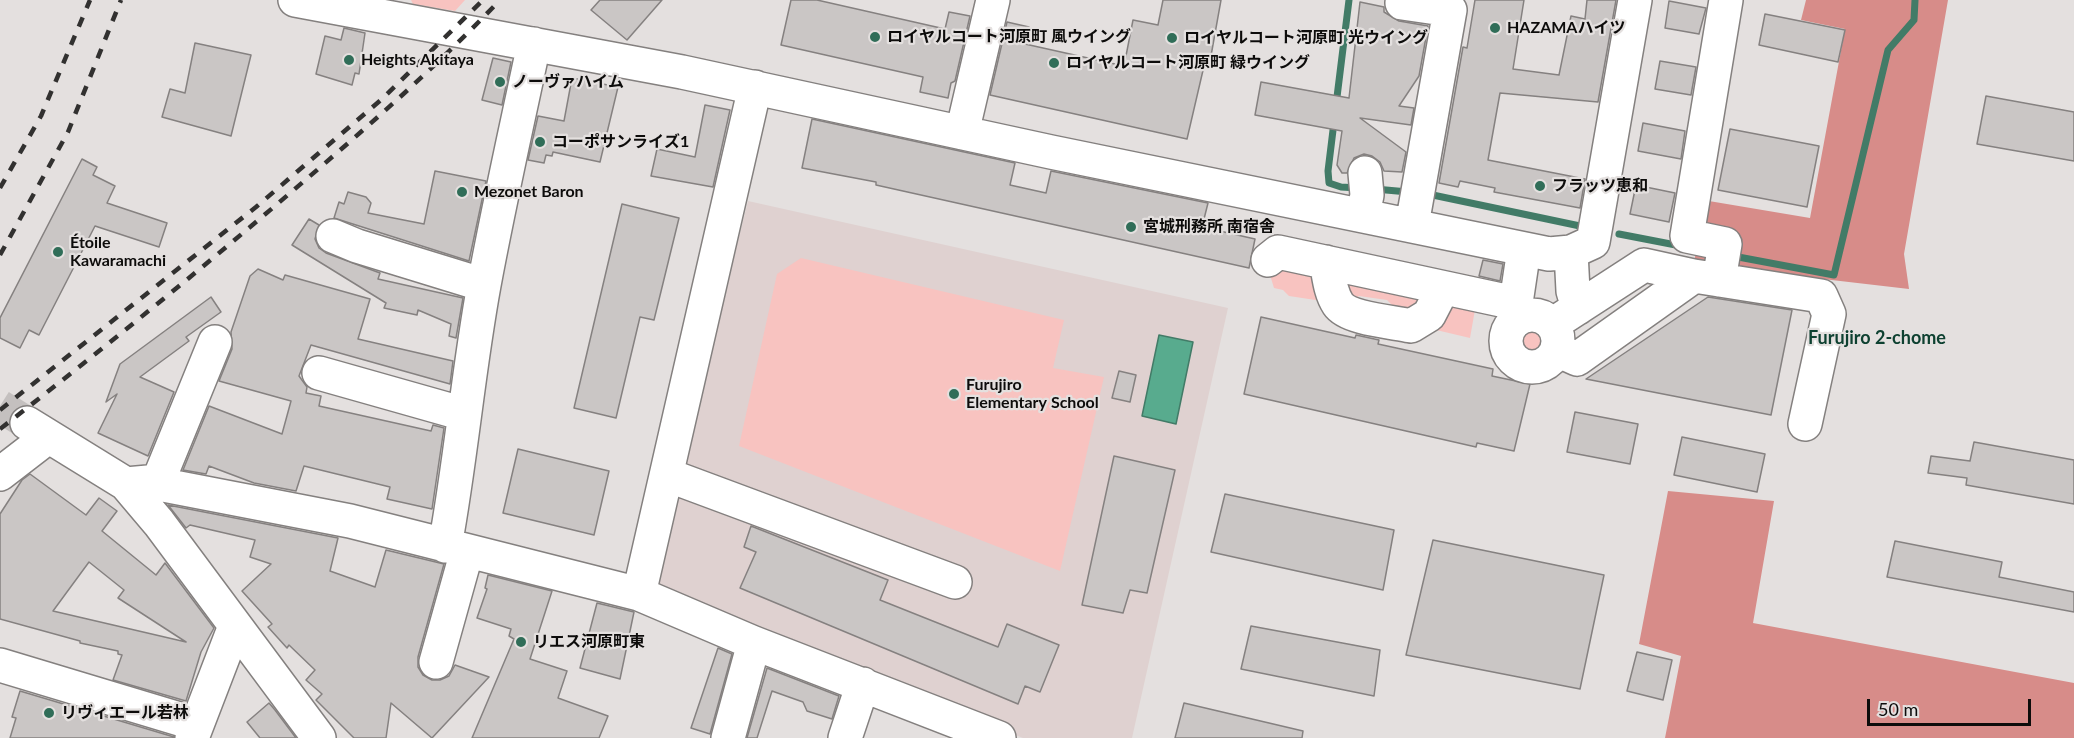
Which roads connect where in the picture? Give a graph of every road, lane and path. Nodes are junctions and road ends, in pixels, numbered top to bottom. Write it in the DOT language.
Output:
graph roads {
  1 [pos="295,0"];
  2 [pos="993,0"];
  3 [pos="1635,0"];
  4 [pos="1726,0"];
  5 [pos="1402,3"];
  6 [pos="1451,5"];
  7 [pos="377,7"];
  8 [pos="534,44"];
  9 [pos="755,87"];
  10 [pos="962,133"];
  11 [pos="1412,225"];
  12 [pos="333,236"];
  13 [pos="1524,249"];
  14 [pos="1571,252"];
  15 [pos="1268,260"];
  16 [pos="1326,262"];
  17 [pos="1715,265"];
  18 [pos="484,285"];
  19 [pos="1443,288"];
  20 [pos="1514,313"];
  21 [pos="1562,327"];
  22 [pos="215,342"];
  23 [pos="319,373"];
  24 [pos="464,414"];
  25 [pos="1805,424"];
  26 [pos="0,474"];
  27 [pos="666,477"];
  28 [pos="141,484"];
  29 [pos="456,548"];
  30 [pos="956,582"];
  31 [pos="639,594"];
  32 [pos="235,626"];
  33 [pos="754,643"];
  34 [pos="436,662"];
  35 [pos="0,665"];
  36 [pos="863,684"];
  37 [pos="194,731"];
  38 [pos="314,736"];
  39 [pos="728,738"];
  40 [pos="845,738"];
  41 [pos="999,738"];
  1 -- 7 [label="street"];
  2 -- 10 [label="street"];
  3 -- 14 [label="street"];
  4 -- 17 [label="street"];
  5 -- 6 [label="street"];
  6 -- 11 [label="street"];
  7 -- 8 [label="street"];
  8 -- 9 [label="street"];
  8 -- 18 [label="street"];
  9 -- 10 [label="street"];
  9 -- 27 [label="street"];
  10 -- 11 [label="street"];
  11 -- 13 [label="street"];
  12 -- 18 [label="street"];
  13 -- 14 [label="street"];
  13 -- 20 [label="street"];
  14 -- 21 [label="street"];
  15 -- 16 [label="street"];
  16 -- 19 [label="street"];
  16 -- 19 [label="street"];
  17 -- 21 [label="street"];
  17 -- 21 [label="street"];
  17 -- 25 [label="street"];
  18 -- 24 [label="street"];
  19 -- 20 [label="street"];
  20 -- 21 [label="street"];
  20 -- 21 [label="street"];
  22 -- 28 [label="street"];
  23 -- 24 [label="street"];
  24 -- 29 [label="street"];
  26 -- 28 [label="street"];
  27 -- 30 [label="street"];
  27 -- 31 [label="street"];
  28 -- 29 [label="street"];
  28 -- 32 [label="street"];
  29 -- 31 [label="street"];
  29 -- 34 [label="street"];
  31 -- 33 [label="street"];
  32 -- 37 [label="street"];
  32 -- 38 [label="street"];
  33 -- 36 [label="street"];
  33 -- 39 [label="street"];
  35 -- 37 [label="street"];
  36 -- 40 [label="street"];
  36 -- 41 [label="street"];
}
